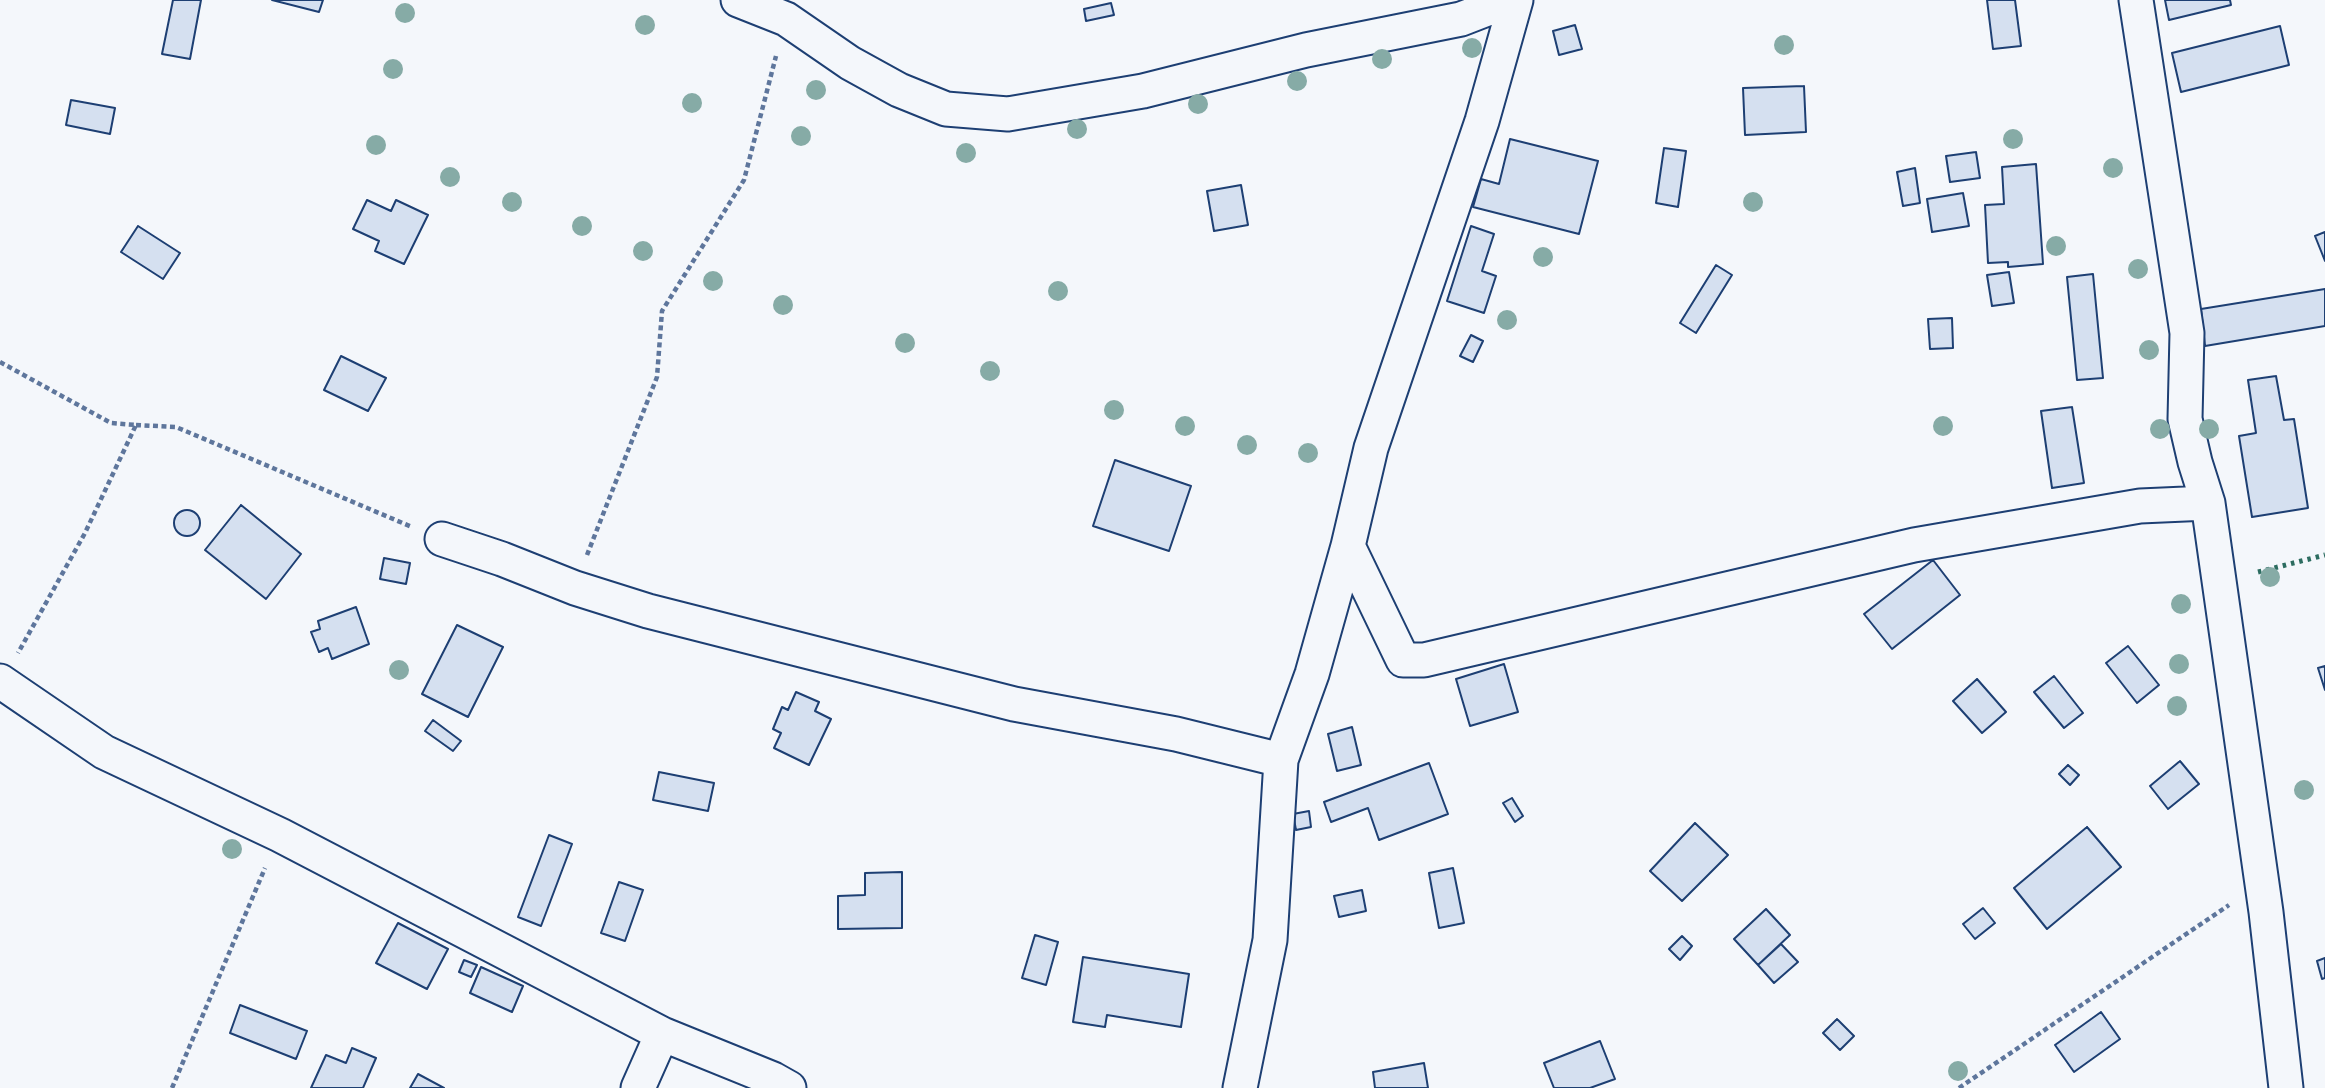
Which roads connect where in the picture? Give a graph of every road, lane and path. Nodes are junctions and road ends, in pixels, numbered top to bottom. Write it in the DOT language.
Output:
graph roads {
  1 [pos="738,0"];
  2 [pos="1510,0"];
  3 [pos="1516,0"];
  4 [pos="2136,0"];
  5 [pos="786,19"];
  6 [pos="0,362"];
  7 [pos="136,425"];
  8 [pos="2208,503"];
  9 [pos="442,539"];
  10 [pos="1348,545"];
  11 [pos="575,588"];
  12 [pos="1,682"];
  13 [pos="1281,760"];
  14 [pos="279,835"];
  15 [pos="2262,883"];
  16 [pos="662,1034"];
  17 [pos="172,1088"];
  18 [pos="638,1088"];
  19 [pos="789,1088"];
  20 [pos="1240,1088"];
  21 [pos="1959,1088"];
  22 [pos="2286,1088"];
  1 -- 5 [label="street"];
  2 -- 5 [label="street"];
  3 -- 10 [label="street"];
  4 -- 8 [label="street"];
  5 -- 11 [label="path"];
  6 -- 7 [label="path"];
  7 -- 9 [label="path"];
  7 -- 12 [label="path"];
  8 -- 10 [label="street"];
  8 -- 15 [label="street"];
  9 -- 11 [label="street"];
  10 -- 13 [label="street"];
  11 -- 13 [label="street"];
  12 -- 14 [label="street"];
  13 -- 20 [label="street"];
  14 -- 16 [label="street"];
  14 -- 17 [label="path"];
  15 -- 21 [label="path"];
  15 -- 22 [label="street"];
  16 -- 18 [label="street"];
  16 -- 19 [label="street"];
}
